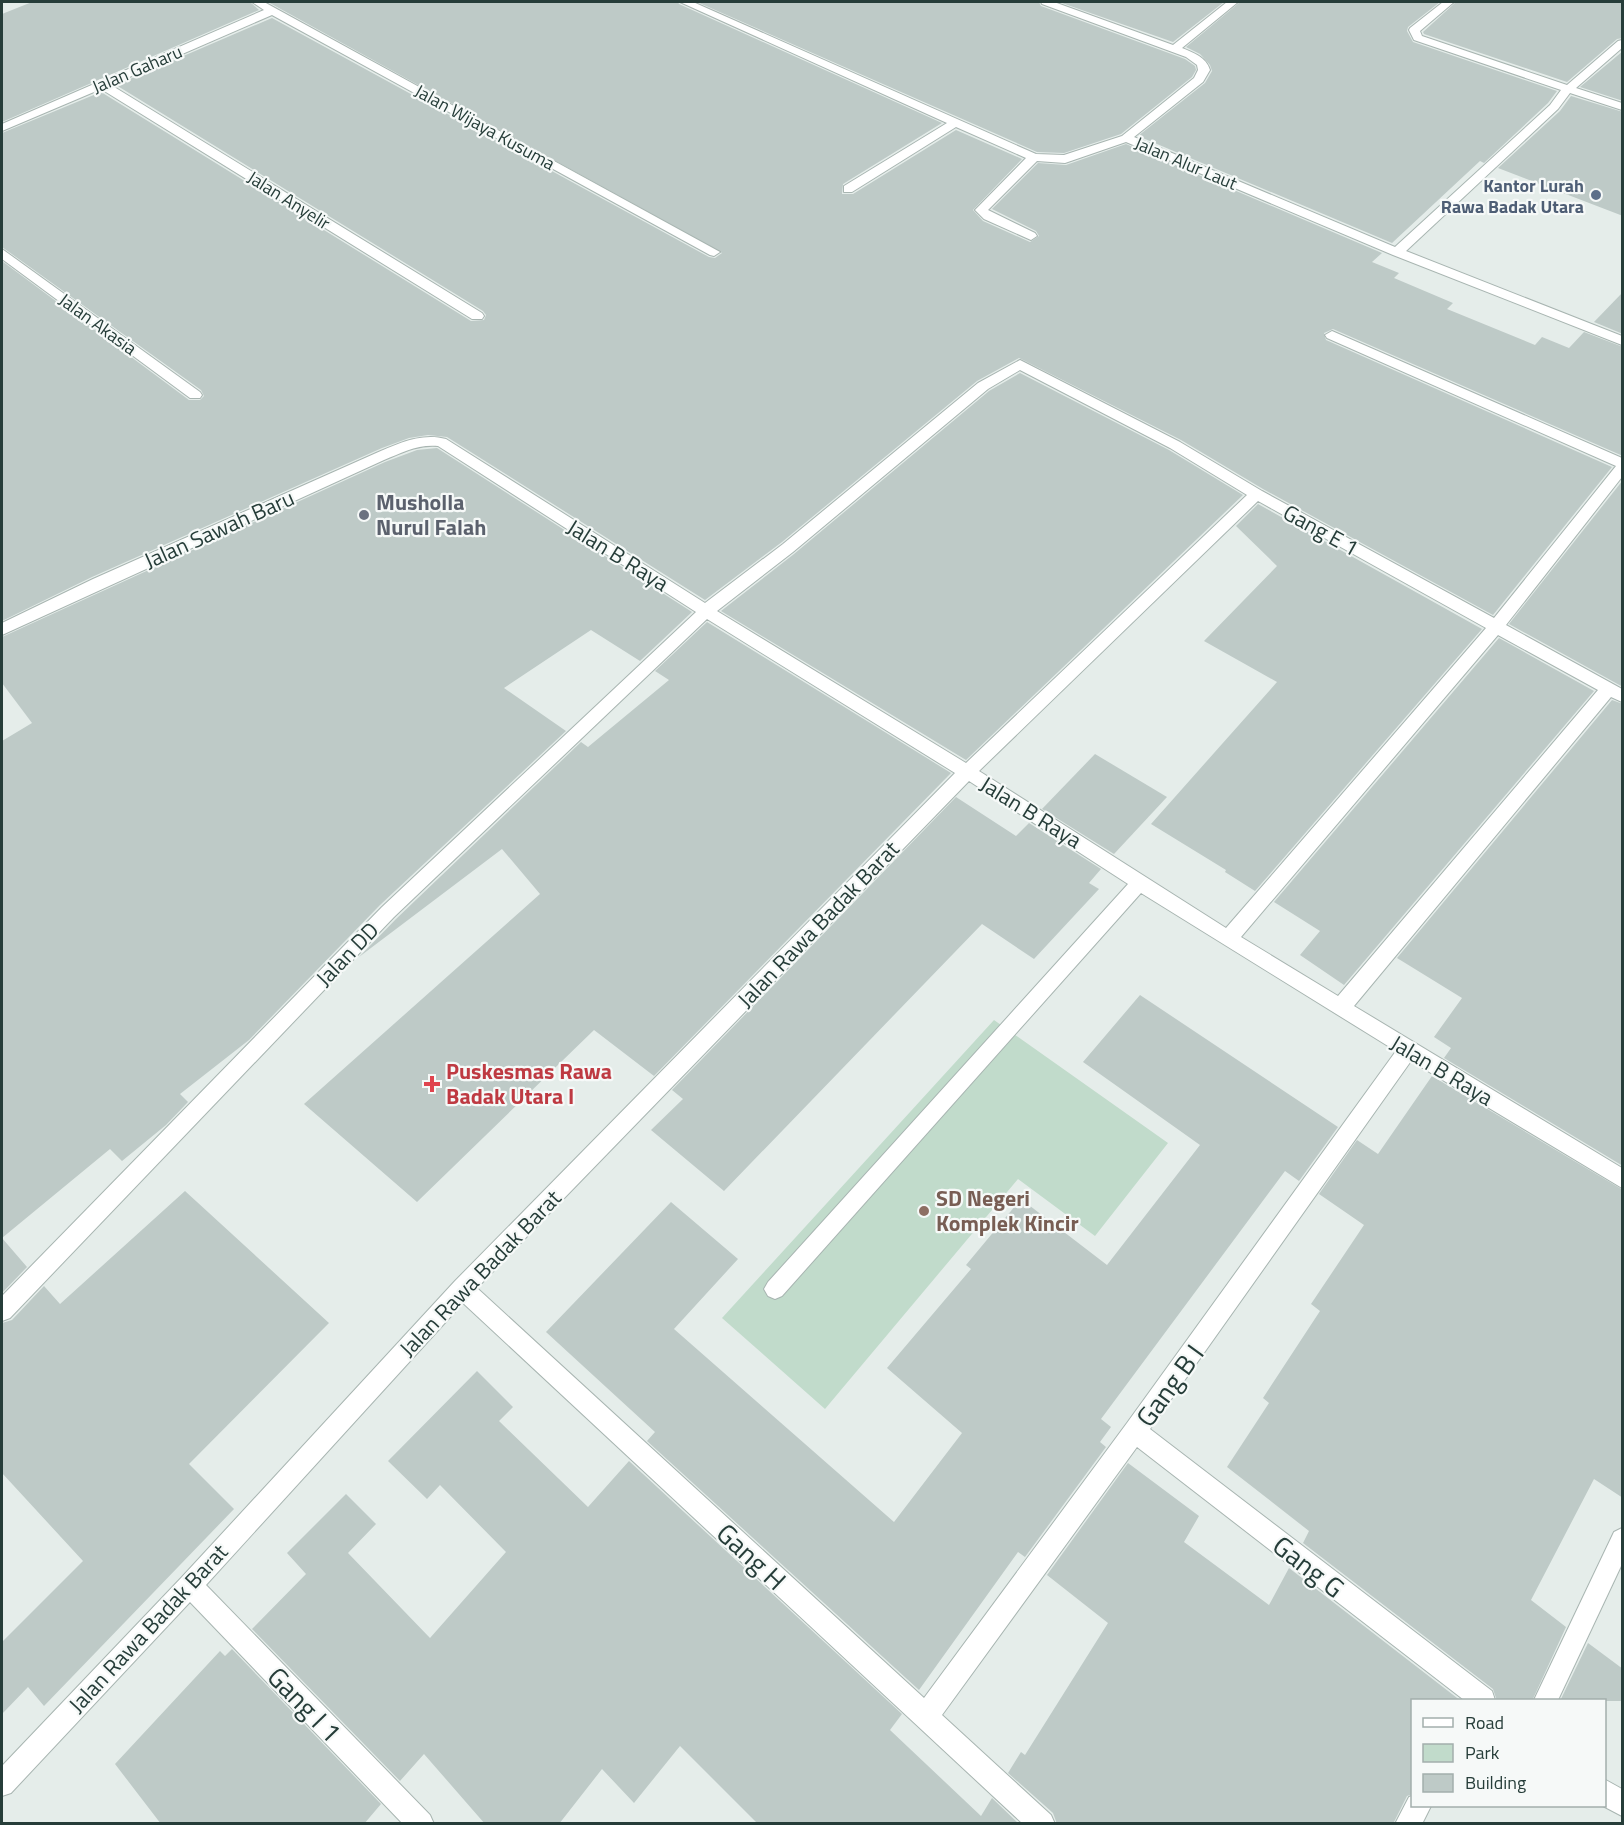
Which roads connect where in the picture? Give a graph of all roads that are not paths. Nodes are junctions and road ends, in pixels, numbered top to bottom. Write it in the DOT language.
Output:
graph roads {
  1 [pos="257,2"];
  2 [pos="685,2"];
  3 [pos="1046,2"];
  4 [pos="1233,2"];
  5 [pos="1449,2"];
  6 [pos="272,11"];
  7 [pos="1623,43"];
  8 [pos="1175,49"];
  9 [pos="101,84"];
  10 [pos="1566,93"];
  11 [pos="1623,107"];
  12 [pos="956,122"];
  13 [pos="2,128"];
  14 [pos="1126,138"];
  15 [pos="1034,157"];
  16 [pos="848,189"];
  17 [pos="1031,236"];
  18 [pos="714,252"];
  19 [pos="1397,252"];
  20 [pos="2,253"];
  21 [pos="477,316"];
  22 [pos="1332,335"];
  23 [pos="1623,340"];
  24 [pos="1020,364"];
  25 [pos="195,394"];
  26 [pos="441,442"];
  27 [pos="1623,463"];
  28 [pos="1623,468"];
  29 [pos="1257,494"];
  30 [pos="705,611"];
  31 [pos="1496,627"];
  32 [pos="2,629"];
  33 [pos="1616,692"];
  34 [pos="968,772"];
  35 [pos="1141,881"];
  36 [pos="1228,939"];
  37 [pos="1341,1007"];
  38 [pos="1408,1050"];
  39 [pos="1623,1179"];
  40 [pos="462,1288"];
  41 [pos="775,1289"];
  42 [pos="2,1311"];
  43 [pos="1135,1431"];
  44 [pos="1623,1540"];
  45 [pos="190,1584"];
  46 [pos="1479,1699"];
  47 [pos="1547,1699"];
  48 [pos="925,1717"];
  49 [pos="2,1784"];
  50 [pos="1606,1792"];
  51 [pos="1623,1804"];
  52 [pos="1417,1807"];
  53 [pos="421,1824"];
  54 [pos="1042,1824"];
  55 [pos="1408,1824"];
  1 -- 6 [label="street, Jalan Wijaya Kusuma"];
  2 -- 12 [label="street, Jalan Alur Laut"];
  3 -- 8 [label="street"];
  4 -- 8 [label="street"];
  5 -- 10 [label="street"];
  6 -- 9 [label="street, Jalan Gaharu"];
  6 -- 18 [label="street, Jalan Wijaya Kusuma"];
  7 -- 10 [label="street"];
  8 -- 14 [label="street"];
  9 -- 13 [label="street, Jalan Gaharu"];
  9 -- 21 [label="street, Jalan Anyelir"];
  10 -- 11 [label="street"];
  10 -- 19 [label="street"];
  12 -- 15 [label="street, Jalan Alur Laut"];
  12 -- 16 [label="street"];
  14 -- 15 [label="street, Jalan Alur Laut"];
  14 -- 19 [label="street, Jalan Alur Laut"];
  15 -- 17 [label="street"];
  19 -- 23 [label="street, Jalan Alur Laut"];
  20 -- 25 [label="street, Jalan Akasia"];
  22 -- 27 [label="street"];
  24 -- 29 [label="street, Gang E 1"];
  24 -- 30 [label="street, Jalan DD"];
  26 -- 30 [label="street, Jalan B Raya"];
  26 -- 32 [label="street, Jalan Sawah Baru"];
  28 -- 31 [label="street"];
  29 -- 31 [label="street, Gang E 1"];
  29 -- 34 [label="street, Jalan Rawa Badak Barat"];
  30 -- 34 [label="street, Jalan B Raya"];
  30 -- 42 [label="street, Jalan DD"];
  31 -- 33 [label="street, Gang E 1"];
  31 -- 36 [label="street"];
  33 -- 37 [label="street"];
  34 -- 35 [label="street, Jalan B Raya"];
  34 -- 40 [label="street, Jalan Rawa Badak Barat"];
  35 -- 36 [label="street, Jalan B Raya"];
  35 -- 41 [label="street"];
  36 -- 37 [label="street, Jalan B Raya"];
  37 -- 38 [label="street, Jalan B Raya"];
  38 -- 39 [label="street, Jalan B Raya"];
  38 -- 43 [label="street, Gang B I"];
  40 -- 45 [label="street, Jalan Rawa Badak Barat"];
  40 -- 48 [label="street, Gang H"];
  43 -- 46 [label="street, Gang G"];
  43 -- 48 [label="street, Gang B I"];
  44 -- 47 [label="street"];
  45 -- 49 [label="street, Jalan Rawa Badak Barat"];
  45 -- 53 [label="street, Gang I 1"];
  48 -- 54 [label="street, Gang H"];
  50 -- 51 [label="street"];
  52 -- 55 [label="street"];
}
